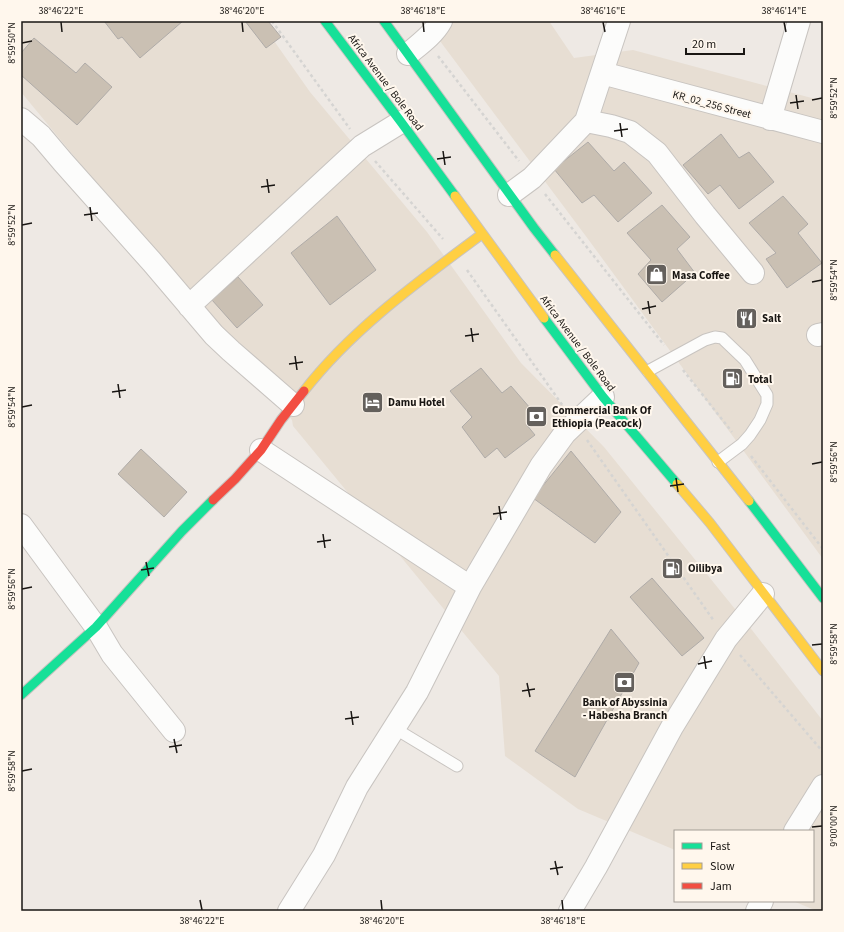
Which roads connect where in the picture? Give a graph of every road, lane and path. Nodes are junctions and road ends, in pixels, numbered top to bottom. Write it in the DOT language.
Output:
graph roads {
  1 [pos="272,21"];
  2 [pos="325,21"];
  3 [pos="384,21"];
  4 [pos="441,21"];
  5 [pos="619,21"];
  6 [pos="800,21"];
  7 [pos="426,39"];
  8 [pos="408,54"];
  9 [pos="602,73"];
  10 [pos="21,119"];
  11 [pos="770,119"];
  12 [pos="586,121"];
  13 [pos="402,122"];
  14 [pos="823,132"];
  15 [pos="362,146"];
  16 [pos="532,178"];
  17 [pos="509,195"];
  18 [pos="482,234"];
  19 [pos="456,254"];
  20 [pos="753,272"];
  21 [pos="189,306"];
  22 [pos="674,357"];
  23 [pos="648,371"];
  24 [pos="603,397"];
  25 [pos="293,405"];
  26 [pos="575,423"];
  27 [pos="742,444"];
  28 [pos="261,450"];
  29 [pos="718,462"];
  30 [pos="21,525"];
  31 [pos="823,549"];
  32 [pos="470,587"];
  33 [pos="764,594"];
  34 [pos="823,598"];
  35 [pos="96,627"];
  36 [pos="726,639"];
  37 [pos="823,671"];
  38 [pos="21,695"];
  39 [pos="394,728"];
  40 [pos="174,731"];
  41 [pos="823,752"];
  42 [pos="457,766"];
  43 [pos="823,786"];
  44 [pos="796,830"];
  45 [pos="762,902"];
  46 [pos="289,911"];
  47 [pos="570,911"];
  48 [pos="757,911"];
  1 -- 15 [label="path"];
  2 -- 13 [label="main road, Africa Avenue / Bole Road"];
  3 -- 8 [label="main road"];
  4 -- 7 [label="street"];
  5 -- 9 [label="street"];
  6 -- 11 [label="street"];
  7 -- 8 [label="street"];
  7 -- 16 [label="path"];
  8 -- 17 [label="main road"];
  9 -- 11 [label="street, KR_02_256 Street"];
  9 -- 12 [label="street"];
  10 -- 21 [label="street"];
  11 -- 14 [label="street, KR_02_256 Street"];
  12 -- 16 [label="street"];
  12 -- 20 [label="street"];
  13 -- 15 [label="street"];
  13 -- 18 [label="main road, Africa Avenue / Bole Road"];
  15 -- 19 [label="path"];
  15 -- 21 [label="street"];
  16 -- 17 [label="street"];
  16 -- 22 [label="path"];
  17 -- 23 [label="main road"];
  18 -- 19 [label="main road"];
  18 -- 24 [label="main road, Africa Avenue / Bole Road"];
  19 -- 25 [label="main road"];
  19 -- 26 [label="path"];
  21 -- 25 [label="street"];
  22 -- 23 [label="lane"];
  22 -- 27 [label="path"];
  22 -- 27 [label="lane"];
  23 -- 29 [label="main road"];
  24 -- 26 [label="street"];
  24 -- 33 [label="main road, Africa Avenue / Bole Road"];
  25 -- 28 [label="main road"];
  26 -- 32 [label="street"];
  26 -- 36 [label="path"];
  27 -- 29 [label="lane"];
  27 -- 31 [label="path"];
  28 -- 32 [label="street"];
  28 -- 35 [label="main road"];
  29 -- 34 [label="main road"];
  30 -- 35 [label="street"];
  32 -- 39 [label="street"];
  33 -- 36 [label="street"];
  33 -- 37 [label="main road, Africa Avenue / Bole Road"];
  35 -- 38 [label="main road"];
  35 -- 40 [label="street"];
  36 -- 41 [label="path"];
  36 -- 47 [label="street"];
  39 -- 42 [label="lane"];
  39 -- 46 [label="street"];
  43 -- 44 [label="street"];
  45 -- 48 [label="street"];
}
